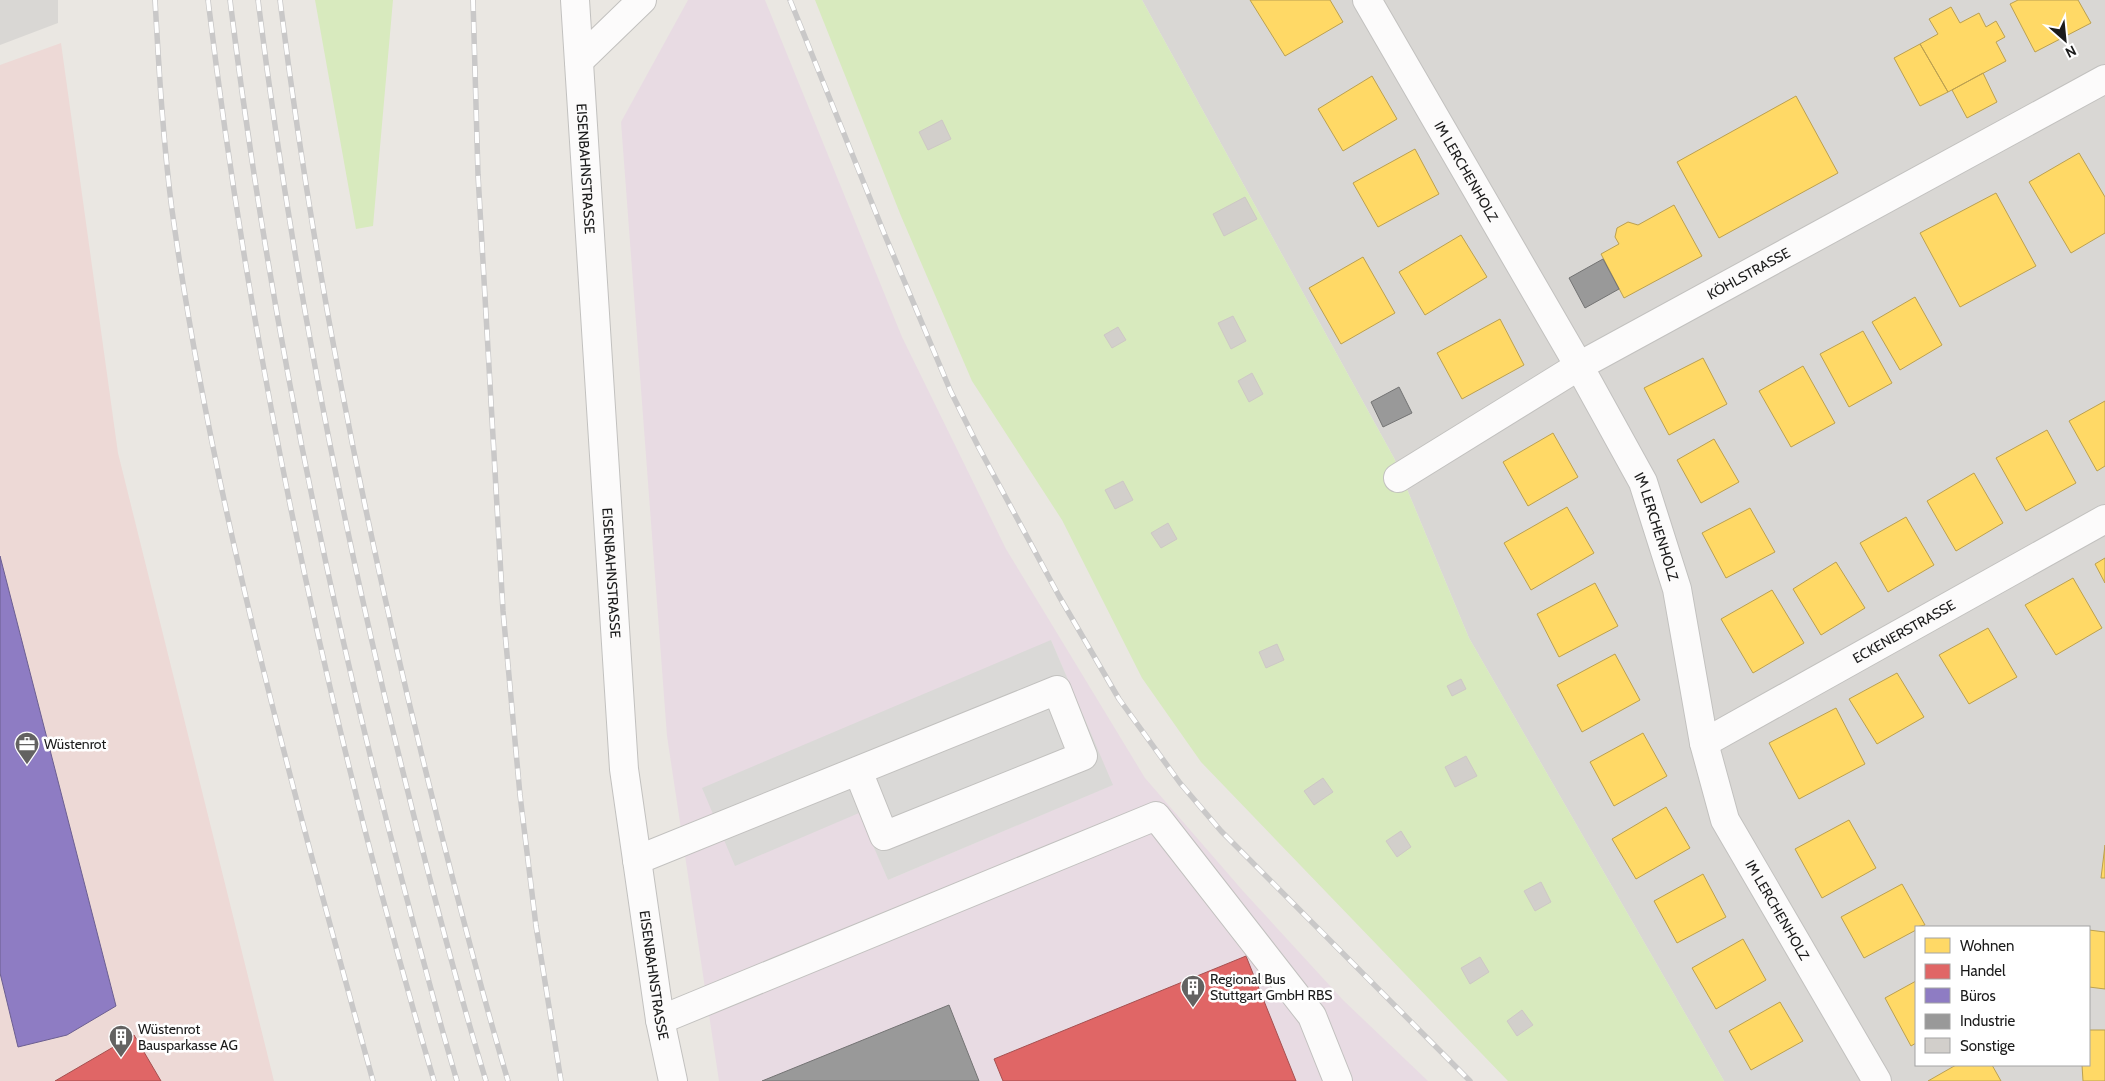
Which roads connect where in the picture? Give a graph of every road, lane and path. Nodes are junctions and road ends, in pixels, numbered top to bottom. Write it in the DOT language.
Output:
graph roads {
  1 [pos="575,0"];
  2 [pos="642,0"];
  3 [pos="1367,0"];
  4 [pos="579,61"];
  5 [pos="2105,79"];
  6 [pos="1579,366"];
  7 [pos="1398,478"];
  8 [pos="2105,519"];
  9 [pos="1704,744"];
  10 [pos="858,771"];
  11 [pos="636,860"];
  12 [pos="660,1020"];
  13 [pos="674,1081"];
  14 [pos="1338,1081"];
  15 [pos="1877,1081"];
  1 -- 4 [label="street, EISENBAHNSTRASSE"];
  2 -- 4 [label="street"];
  3 -- 6 [label="street, IM LERCHENHOLZ"];
  4 -- 11 [label="street, EISENBAHNSTRASSE"];
  5 -- 6 [label="street, KÖHLSTRASSE"];
  6 -- 7 [label="street, KÖHLSTRASSE"];
  6 -- 9 [label="street, IM LERCHENHOLZ"];
  8 -- 9 [label="street, ECKENERSTRASSE"];
  9 -- 15 [label="street, IM LERCHENHOLZ"];
  10 -- 10 [label="street"];
  10 -- 11 [label="street"];
  11 -- 12 [label="street, EISENBAHNSTRASSE"];
  12 -- 13 [label="street, EISENBAHNSTRASSE"];
  12 -- 14 [label="street"];
}
